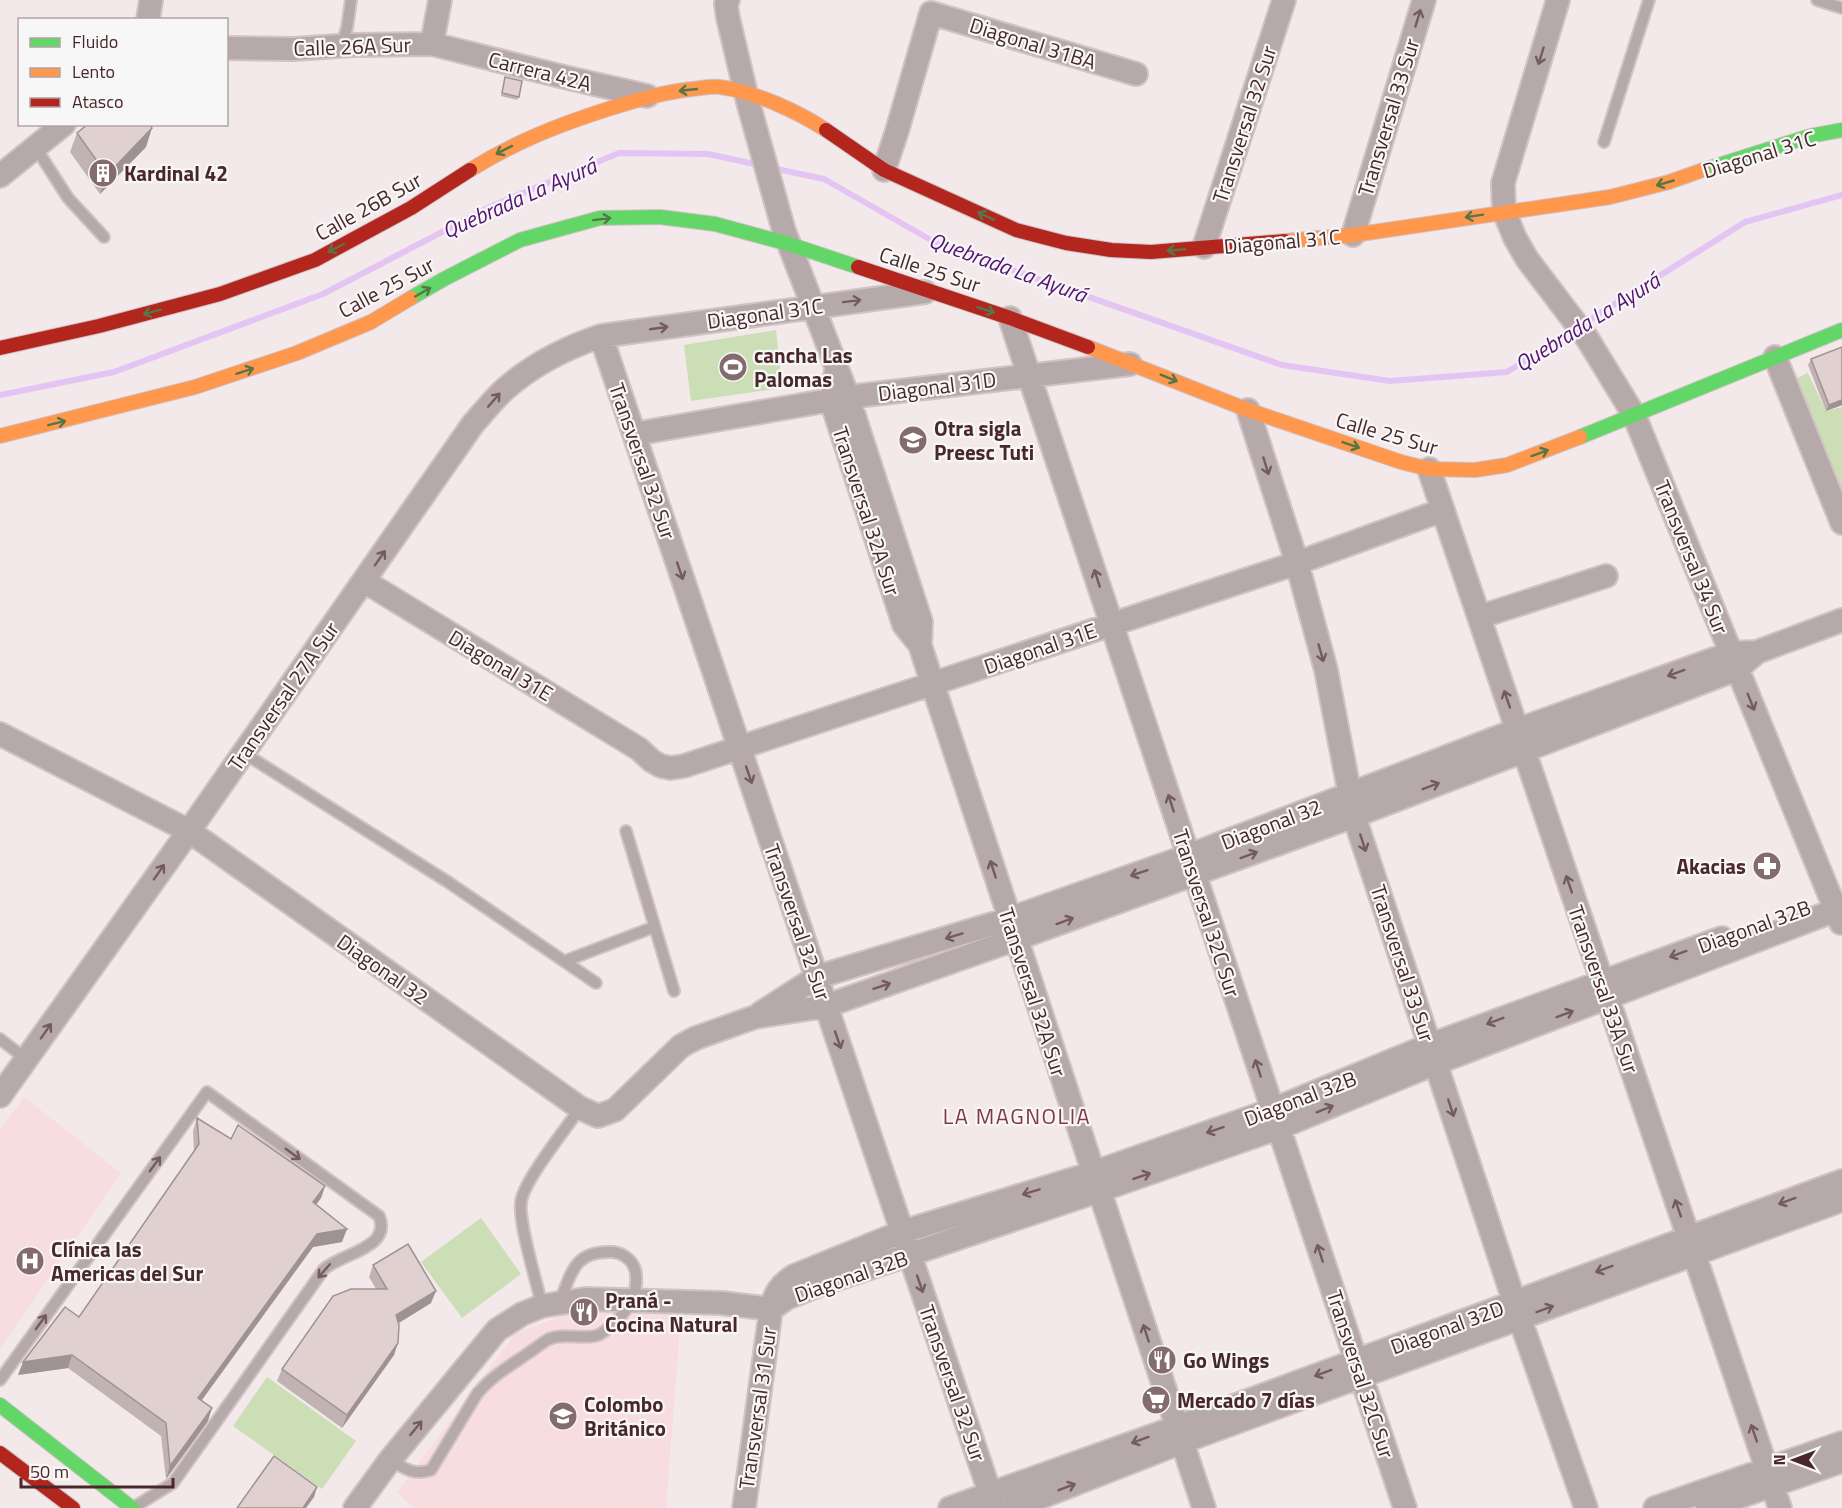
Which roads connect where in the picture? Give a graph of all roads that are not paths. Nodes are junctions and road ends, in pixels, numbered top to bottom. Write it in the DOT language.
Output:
graph roads {
  1 [pos="151,0"];
  2 [pos="351,0"];
  3 [pos="440,0"];
  4 [pos="728,0"];
  5 [pos="1284,0"];
  6 [pos="1424,0"];
  7 [pos="1649,0"];
  8 [pos="1817,0"];
  9 [pos="1554,1"];
  10 [pos="1842,8"];
  11 [pos="148,18"];
  12 [pos="432,44"];
  13 [pos="341,45"];
  14 [pos="228,48"];
  15 [pos="1136,74"];
  16 [pos="648,96"];
  17 [pos="749,103"];
  18 [pos="62,126"];
  19 [pos="1842,130"];
  20 [pos="1604,142"];
  21 [pos="36,148"];
  22 [pos="884,170"];
  23 [pos="0,176"];
  24 [pos="1504,211"];
  25 [pos="785,234"];
  26 [pos="1353,235"];
  27 [pos="104,237"];
  28 [pos="1204,247"];
  29 [pos="930,292"];
  30 [pos="812,306"];
  31 [pos="1010,318"];
  32 [pos="1842,330"];
  33 [pos="601,336"];
  34 [pos="0,348"];
  35 [pos="1775,357"];
  36 [pos="1135,364"];
  37 [pos="1030,375"];
  38 [pos="839,399"];
  39 [pos="1248,410"];
  40 [pos="1634,415"];
  41 [pos="634,434"];
  42 [pos="0,436"];
  43 [pos="1429,469"];
  44 [pos="1441,504"];
  45 [pos="1842,524"];
  46 [pos="1294,556"];
  47 [pos="1606,576"];
  48 [pos="364,581"];
  49 [pos="1110,617"];
  50 [pos="1479,617"];
  51 [pos="1842,620"];
  52 [pos="1734,661"];
  53 [pos="931,677"];
  54 [pos="0,734"];
  55 [pos="1520,740"];
  56 [pos="737,741"];
  57 [pos="242,752"];
  58 [pos="1352,805"];
  59 [pos="189,831"];
  60 [pos="626,831"];
  61 [pos="1191,866"];
  62 [pos="1839,907"];
  63 [pos="654,927"];
  64 [pos="1013,929"];
  65 [pos="565,962"];
  66 [pos="817,977"];
  67 [pos="596,983"];
  68 [pos="1605,990"];
  69 [pos="674,991"];
  70 [pos="826,1006"];
  71 [pos="755,1017"];
  72 [pos="0,1039"];
  73 [pos="1433,1054"];
  74 [pos="26,1059"];
  75 [pos="0,1096"];
  76 [pos="580,1108"];
  77 [pos="1275,1119"];
  78 [pos="1842,1181"];
  79 [pos="1096,1182"];
  80 [pos="1842,1200"];
  81 [pos="902,1232"];
  82 [pos="1691,1246"];
  83 [pos="910,1256"];
  84 [pos="633,1299"];
  85 [pos="551,1304"];
  86 [pos="771,1309"];
  87 [pos="1518,1310"];
  88 [pos="1359,1369"];
  89 [pos="0,1380"];
  90 [pos="0,1405"];
  91 [pos="1180,1434"];
  92 [pos="1842,1443"];
  93 [pos="0,1453"];
  94 [pos="390,1460"];
  95 [pos="1842,1461"];
  96 [pos="1769,1477"];
  97 [pos="993,1501"];
  98 [pos="73,1508"];
  99 [pos="132,1508"];
  100 [pos="356,1508"];
  101 [pos="744,1508"];
  102 [pos="950,1508"];
  103 [pos="1013,1508"];
  104 [pos="1204,1508"];
  105 [pos="1405,1508"];
  106 [pos="1586,1508"];
  107 [pos="1655,1508"];
  108 [pos="1707,1508"];
  109 [pos="1780,1508"];
  1 -- 11 [label="street"];
  2 -- 13 [label="lane"];
  3 -- 12 [label="street, Calle 26A Sur"];
  4 -- 17 [label="street"];
  5 -- 28 [label="street, Transversal 32 Sur"];
  26 -- 6 [label="street, Transversal 33 Sur, one-way"];
  7 -- 20 [label="lane"];
  8 -- 10 [label="lane"];
  9 -- 24 [label="street, one-way"];
  12 -- 13 [label="street, Calle 26A Sur"];
  12 -- 16 [label="street, Carrera 42A"];
  13 -- 14 [label="street, Calle 26A Sur"];
  15 -- 22 [label="street, Diagonal 31BA"];
  17 -- 16 [label="main road, Calle 26B Sur, one-way"];
  16 -- 34 [label="main road, Calle 26B Sur, one-way"];
  17 -- 22 [label="main road, Diagonal 31C"];
  17 -- 25 [label="street, Transversal 32A Sur"];
  18 -- 21 [label="street"];
  19 -- 24 [label="main road, Diagonal 31C, one-way"];
  21 -- 23 [label="street"];
  21 -- 27 [label="lane"];
  28 -- 22 [label="main road, Diagonal 31C, one-way"];
  24 -- 26 [label="main road, Diagonal 31C, one-way"];
  24 -- 40 [label="street, Transversal 34 Sur"];
  25 -- 29 [label="main road, Calle 25 Sur"];
  25 -- 30 [label="street, Transversal 32A Sur"];
  42 -- 25 [label="main road, Calle 25 Sur, one-way"];
  26 -- 28 [label="main road, Diagonal 31C"];
  30 -- 29 [label="street, Diagonal 31C, one-way"];
  29 -- 31 [label="main road, Calle 25 Sur, one-way"];
  33 -- 30 [label="street, Diagonal 31C, one-way"];
  30 -- 38 [label="street, Transversal 32A Sur"];
  31 -- 36 [label="main road, Calle 25 Sur"];
  31 -- 37 [label="street, Transversal 32C Sur"];
  32 -- 35 [label="main road, Calle 25 Sur"];
  33 -- 41 [label="street, Transversal 32 Sur"];
  48 -- 33 [label="street, Transversal 27A Sur, one-way"];
  35 -- 40 [label="main road, Calle 25 Sur"];
  35 -- 45 [label="street"];
  36 -- 37 [label="street, Diagonal 31D"];
  36 -- 39 [label="main road, Calle 25 Sur, one-way"];
  37 -- 38 [label="street, Diagonal 31D"];
  49 -- 37 [label="street, Transversal 32C Sur, one-way"];
  38 -- 41 [label="street, Diagonal 31D"];
  38 -- 53 [label="street, Transversal 32A Sur"];
  39 -- 43 [label="main road, Calle 25 Sur, one-way"];
  39 -- 46 [label="street, Transversal 33 Sur, one-way"];
  43 -- 40 [label="main road, Calle 25 Sur, one-way"];
  40 -- 52 [label="street, Transversal 34 Sur"];
  41 -- 56 [label="street, Transversal 32 Sur, one-way"];
  43 -- 44 [label="street, Transversal 33A Sur"];
  44 -- 46 [label="street, Diagonal 31E"];
  44 -- 50 [label="street, Transversal 33A Sur"];
  46 -- 49 [label="street, Diagonal 31E"];
  46 -- 58 [label="street, Transversal 33 Sur, one-way"];
  47 -- 50 [label="street"];
  48 -- 56 [label="street, Diagonal 31E"];
  48 -- 57 [label="street, Transversal 27A Sur"];
  49 -- 53 [label="street, Diagonal 31E"];
  61 -- 49 [label="street, Transversal 32C Sur, one-way"];
  55 -- 50 [label="street, Transversal 33A Sur, one-way"];
  51 -- 52 [label="street, Diagonal 32"];
  52 -- 55 [label="street, Diagonal 32"];
  52 -- 62 [label="street, Transversal 34 Sur, one-way"];
  53 -- 56 [label="street, Diagonal 31E"];
  64 -- 53 [label="street, Transversal 32A Sur, one-way"];
  54 -- 59 [label="street, Diagonal 32"];
  55 -- 58 [label="street, Diagonal 32"];
  68 -- 55 [label="street, Transversal 33A Sur, one-way"];
  56 -- 66 [label="street, Transversal 32 Sur, one-way"];
  57 -- 59 [label="street, Transversal 27A Sur"];
  57 -- 65 [label="lane"];
  58 -- 61 [label="street, Diagonal 32"];
  58 -- 73 [label="street, Transversal 33 Sur, one-way"];
  74 -- 59 [label="street, Transversal 27A Sur, one-way"];
  59 -- 76 [label="street, Diagonal 32"];
  60 -- 63 [label="lane"];
  61 -- 64 [label="street, Diagonal 32"];
  77 -- 61 [label="street, Transversal 32C Sur, one-way"];
  62 -- 68 [label="street, Diagonal 32B"];
  63 -- 65 [label="lane"];
  63 -- 69 [label="lane"];
  64 -- 66 [label="street, Diagonal 32, one-way"];
  70 -- 64 [label="street, Diagonal 32, one-way"];
  64 -- 79 [label="street, Transversal 32A Sur"];
  65 -- 67 [label="lane"];
  66 -- 70 [label="street, Transversal 32 Sur"];
  66 -- 71 [label="street, Diagonal 32"];
  68 -- 73 [label="street, Diagonal 32B"];
  82 -- 68 [label="street, Transversal 33A Sur, one-way"];
  70 -- 71 [label="street, Diagonal 32"];
  70 -- 81 [label="street, Transversal 32 Sur, one-way"];
  71 -- 76 [label="street, Diagonal 32"];
  72 -- 74 [label="lane"];
  73 -- 77 [label="street, Diagonal 32B"];
  73 -- 87 [label="street, Transversal 33 Sur, one-way"];
  74 -- 75 [label="street, Transversal 27A Sur"];
  76 -- 85 [label="lane"];
  77 -- 79 [label="street, Diagonal 32B"];
  88 -- 77 [label="street, Transversal 32C Sur, one-way"];
  78 -- 82 [label="street, Diagonal 32D, one-way"];
  79 -- 81 [label="street, Diagonal 32B, one-way"];
  79 -- 83 [label="street, Diagonal 32B"];
  91 -- 79 [label="street, Transversal 32A Sur, one-way"];
  80 -- 82 [label="street, Diagonal 32D"];
  81 -- 83 [label="street, Transversal 32 Sur"];
  81 -- 86 [label="street, Diagonal 32B"];
  82 -- 87 [label="street, Diagonal 32D"];
  96 -- 82 [label="street, Transversal 33A Sur, one-way"];
  83 -- 86 [label="street, Diagonal 32B"];
  83 -- 97 [label="street, Transversal 32 Sur, one-way"];
  84 -- 85 [label="street, Diagonal 32B"];
  84 -- 85 [label="lane"];
  84 -- 86 [label="street, Diagonal 32B"];
  84 -- 94 [label="lane"];
  94 -- 85 [label="street, Diagonal 32B, one-way"];
  86 -- 101 [label="street, Transversal 31 Sur"];
  87 -- 88 [label="street, Diagonal 32D"];
  87 -- 106 [label="street, Transversal 33 Sur"];
  88 -- 91 [label="street, Diagonal 32D"];
  88 -- 105 [label="street, Transversal 32C Sur"];
  89 -- 99 [label="lane, one-way"];
  90 -- 99 [label="main road"];
  91 -- 97 [label="street, Diagonal 32D, one-way"];
  103 -- 91 [label="street, Diagonal 32D, one-way"];
  91 -- 104 [label="street, Transversal 32A Sur"];
  92 -- 96 [label="street"];
  93 -- 98 [label="main road"];
  94 -- 100 [label="street, Diagonal 32B"];
  95 -- 96 [label="street"];
  96 -- 107 [label="street"];
  96 -- 108 [label="street"];
  96 -- 109 [label="street, Transversal 33A Sur"];
  97 -- 102 [label="street, Diagonal 32D"];
}
